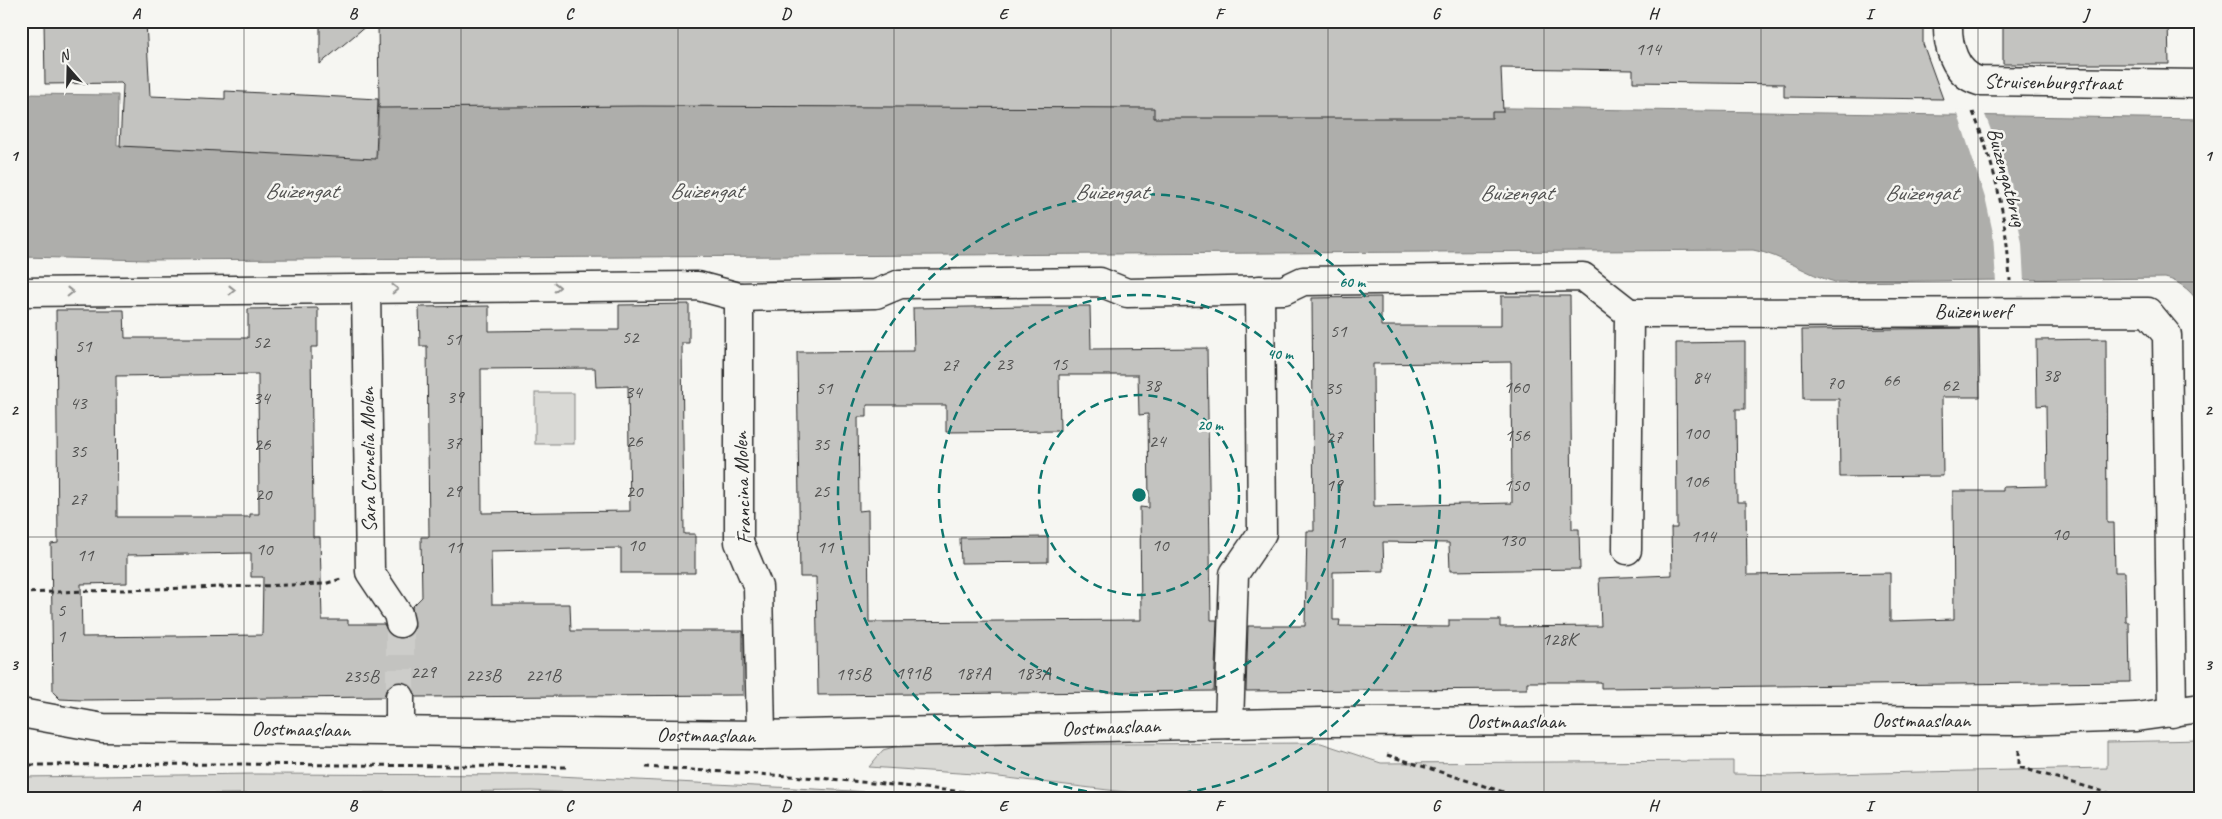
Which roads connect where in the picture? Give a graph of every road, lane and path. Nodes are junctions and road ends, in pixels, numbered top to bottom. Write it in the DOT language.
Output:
graph roads {
  1 [pos="1948,21"];
  2 [pos="2201,84"];
  3 [pos="1971,106"];
  4 [pos="2010,285"];
  5 [pos="366,289"];
  6 [pos="1260,290"];
  7 [pos="21,292"];
  8 [pos="739,297"];
  9 [pos="1629,313"];
  10 [pos="1627,550"];
  11 [pos="370,572"];
  12 [pos="21,593"];
  13 [pos="400,623"];
  14 [pos="400,697"];
  15 [pos="2201,708"];
  16 [pos="21,712"];
  17 [pos="2172,712"];
  18 [pos="2018,721"];
  19 [pos="1229,724"];
  20 [pos="400,730"];
  21 [pos="761,736"];
  22 [pos="1386,754"];
  23 [pos="21,765"];
  24 [pos="574,767"];
  25 [pos="644,767"];
  26 [pos="1028,798"];
  27 [pos="1522,798"];
  28 [pos="2125,798"];
  1 -- 2 [label="street, Struisenburgstraat"];
  3 -- 4 [label="path, Buizengatbrug"];
  7 -- 5 [label="street, one-way"];
  5 -- 8 [label="street, one-way"];
  5 -- 11 [label="street, Sara Cornelia Molen"];
  6 -- 8 [label="street"];
  6 -- 9 [label="street"];
  6 -- 19 [label="street"];
  8 -- 21 [label="street, Francina Molen"];
  9 -- 10 [label="street"];
  9 -- 17 [label="street, Buizenwerf"];
  11 -- 12 [label="path"];
  11 -- 13 [label="street"];
  14 -- 20 [label="street"];
  15 -- 17 [label="street, Oostmaaslaan"];
  16 -- 20 [label="street, Oostmaaslaan"];
  17 -- 18 [label="street, Oostmaaslaan"];
  18 -- 19 [label="street, Oostmaaslaan"];
  18 -- 28 [label="path"];
  19 -- 21 [label="street, Oostmaaslaan"];
  20 -- 21 [label="street, Oostmaaslaan"];
  22 -- 27 [label="path"];
  23 -- 24 [label="path"];
  25 -- 26 [label="path"];
}
